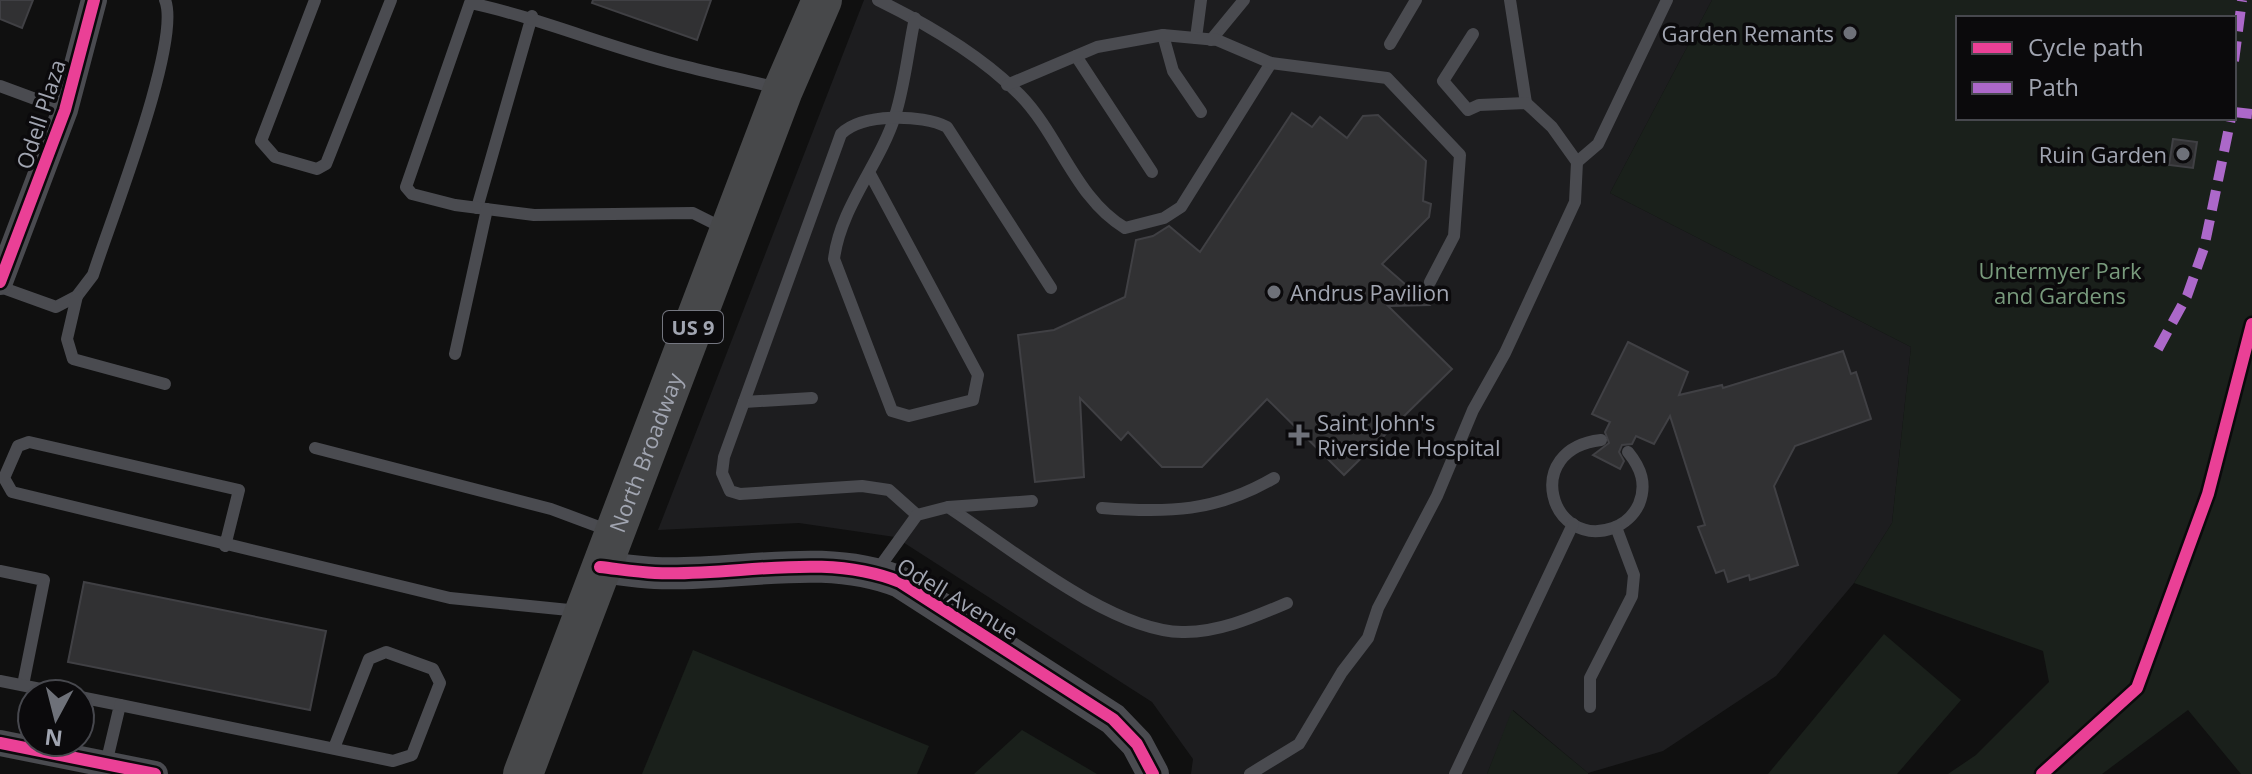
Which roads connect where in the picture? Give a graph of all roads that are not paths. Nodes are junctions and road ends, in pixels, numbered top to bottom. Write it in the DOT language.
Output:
graph roads {
  1 [pos="94,0"];
  2 [pos="165,0"];
  3 [pos="315,0"];
  4 [pos="391,0"];
  5 [pos="822,0"];
  6 [pos="878,0"];
  7 [pos="1201,0"];
  8 [pos="1244,0"];
  9 [pos="1416,0"];
  10 [pos="1510,0"];
  11 [pos="1667,0"];
  12 [pos="467,1"];
  13 [pos="532,16"];
  14 [pos="915,18"];
  15 [pos="1473,34"];
  16 [pos="1163,35"];
  17 [pos="1196,38"];
  18 [pos="1211,40"];
  19 [pos="1390,44"];
  20 [pos="1076,56"];
  21 [pos="1271,63"];
  22 [pos="1007,85"];
  23 [pos="0,86"];
  24 [pos="783,90"];
  25 [pos="1526,103"];
  26 [pos="65,110"];
  27 [pos="1201,112"];
  28 [pos="895,117"];
  29 [pos="1577,162"];
  30 [pos="869,172"];
  31 [pos="1152,172"];
  32 [pos="482,208"];
  33 [pos="729,232"];
  34 [pos="1430,282"];
  35 [pos="0,284"];
  36 [pos="1051,288"];
  37 [pos="77,296"];
  38 [pos="455,354"];
  39 [pos="165,384"];
  40 [pos="812,398"];
  41 [pos="744,402"];
  42 [pos="1601,440"];
  43 [pos="315,448"];
  44 [pos="1628,452"];
  45 [pos="1274,478"];
  46 [pos="1032,501"];
  47 [pos="948,507"];
  48 [pos="1102,508"];
  49 [pos="917,515"];
  50 [pos="1573,524"];
  51 [pos="1616,527"];
  52 [pos="225,546"];
  53 [pos="606,550"];
  54 [pos="0,571"];
  55 [pos="876,572"];
  56 [pos="1287,603"];
  57 [pos="583,612"];
  58 [pos="24,678"];
  59 [pos="96,700"];
  60 [pos="120,705"];
  61 [pos="1590,707"];
  62 [pos="0,743"];
  63 [pos="334,748"];
  64 [pos="106,764"];
  65 [pos="155,774"];
  66 [pos="523,774"];
  67 [pos="1153,774"];
  68 [pos="1250,774"];
  69 [pos="1455,774"];
  1 -- 26 [label="street, Odell Plaza"];
  2 -- 37 [label="lane"];
  3 -- 4 [label="lane"];
  5 -- 24 [label="main road, North Broadway / US 9"];
  6 -- 14 [label="lane"];
  7 -- 17 [label="lane"];
  8 -- 18 [label="lane"];
  9 -- 19 [label="lane"];
  10 -- 25 [label="lane"];
  11 -- 29 [label="lane"];
  12 -- 13 [label="lane"];
  12 -- 32 [label="lane"];
  13 -- 24 [label="lane"];
  13 -- 32 [label="lane"];
  14 -- 22 [label="lane"];
  14 -- 28 [label="lane"];
  15 -- 25 [label="lane"];
  16 -- 17 [label="lane"];
  16 -- 20 [label="lane"];
  16 -- 27 [label="lane"];
  17 -- 18 [label="lane"];
  18 -- 21 [label="lane"];
  20 -- 22 [label="lane"];
  20 -- 31 [label="lane"];
  21 -- 22 [label="lane"];
  21 -- 34 [label="lane"];
  23 -- 26 [label="lane"];
  24 -- 33 [label="main road, North Broadway / US 9"];
  25 -- 29 [label="lane"];
  26 -- 35 [label="street, Odell Plaza"];
  28 -- 30 [label="lane"];
  28 -- 36 [label="lane"];
  28 -- 41 [label="lane"];
  29 -- 68 [label="lane"];
  30 -- 30 [label="lane"];
  32 -- 33 [label="lane"];
  32 -- 38 [label="lane"];
  33 -- 53 [label="main road, North Broadway / US 9"];
  35 -- 37 [label="lane"];
  37 -- 39 [label="lane"];
  40 -- 41 [label="lane"];
  41 -- 49 [label="lane"];
  42 -- 50 [label="lane"];
  43 -- 53 [label="lane"];
  44 -- 51 [label="lane"];
  45 -- 48 [label="lane"];
  46 -- 47 [label="lane"];
  47 -- 49 [label="lane"];
  47 -- 56 [label="lane"];
  49 -- 55 [label="lane"];
  50 -- 51 [label="lane"];
  50 -- 69 [label="lane"];
  51 -- 61 [label="lane"];
  52 -- 52 [label="lane"];
  52 -- 57 [label="lane"];
  53 -- 55 [label="street, Odell Avenue"];
  53 -- 57 [label="main road, North Broadway / US 9"];
  54 -- 58 [label="lane"];
  55 -- 67 [label="street, Odell Avenue"];
  57 -- 66 [label="main road, North Broadway / US 9"];
  59 -- 60 [label="lane"];
  60 -- 63 [label="lane"];
  60 -- 64 [label="lane"];
  62 -- 64 [label="street"];
  63 -- 63 [label="lane"];
  64 -- 65 [label="street"];
}
